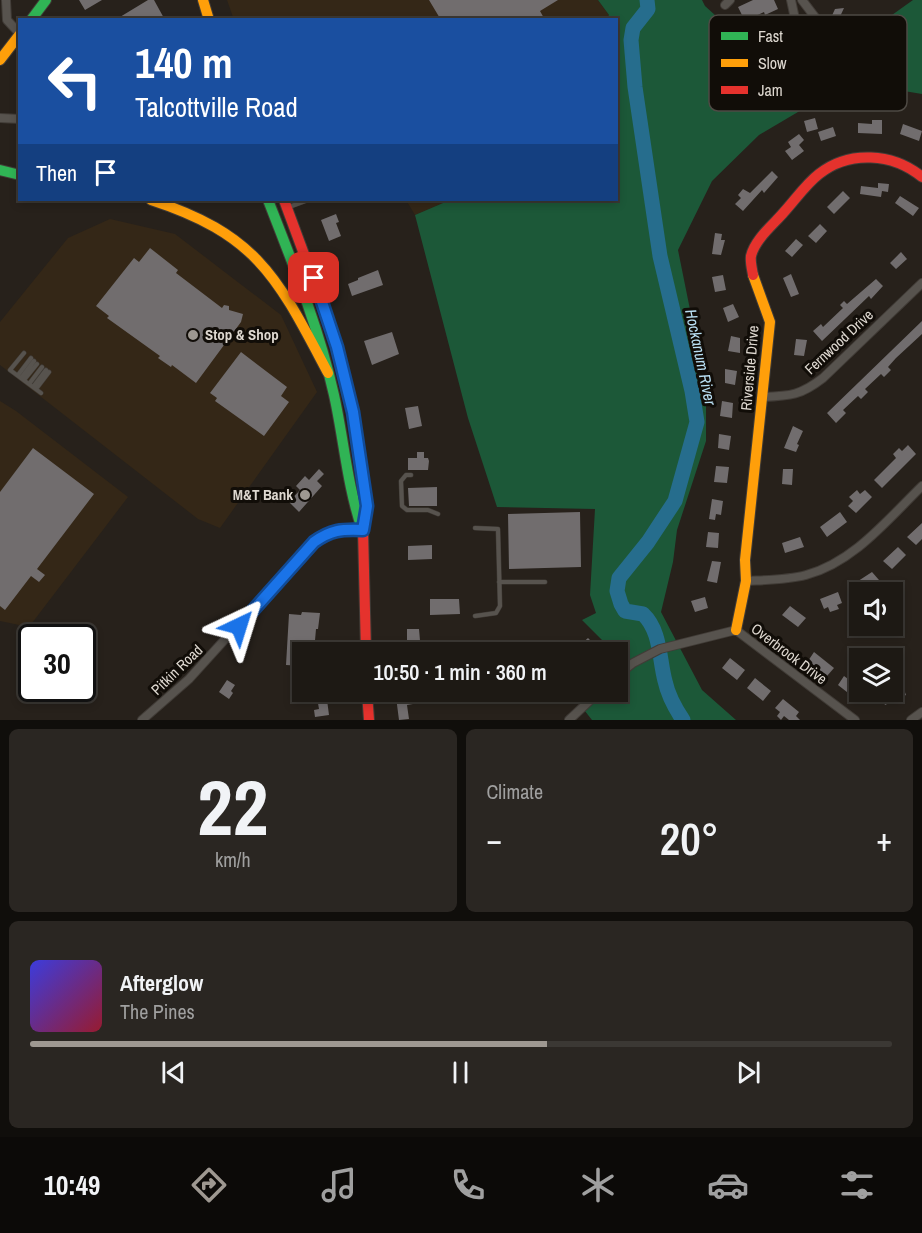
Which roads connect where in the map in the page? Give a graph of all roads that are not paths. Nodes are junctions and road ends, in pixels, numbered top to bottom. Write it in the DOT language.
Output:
graph roads {
  1 [pos="6,0"];
  2 [pos="46,0"];
  3 [pos="203,0"];
  4 [pos="791,0"];
  5 [pos="802,0"];
  6 [pos="794,15"];
  7 [pos="813,15"];
  8 [pos="32,18"];
  9 [pos="208,18"];
  10 [pos="18,32"];
  11 [pos="18,37"];
  12 [pos="0,60"];
  13 [pos="0,118"];
  14 [pos="18,119"];
  15 [pos="0,170"];
  16 [pos="18,174"];
  17 [pos="922,177"];
  18 [pos="154,201"];
  19 [pos="268,201"];
  20 [pos="291,203"];
  21 [pos="922,283"];
  22 [pos="309,307"];
  23 [pos="326,312"];
  24 [pos="24,353"];
  25 [pos="328,373"];
  26 [pos="21,378"];
  27 [pos="32,387"];
  28 [pos="41,393"];
  29 [pos="763,397"];
  30 [pos="411,475"];
  31 [pos="922,486"];
  32 [pos="438,514"];
  33 [pos="475,528"];
  34 [pos="363,530"];
  35 [pos="746,581"];
  36 [pos="499,582"];
  37 [pos="545,582"];
  38 [pos="475,616"];
  39 [pos="736,630"];
  40 [pos="366,642"];
  41 [pos="628,667"];
  42 [pos="368,702"];
  43 [pos="588,702"];
  44 [pos="922,712"];
  45 [pos="142,720"];
  46 [pos="369,720"];
  47 [pos="569,720"];
  48 [pos="855,720"];
  49 [pos="911,720"];
  1 -- 10 [label="street"];
  2 -- 8 [label="main road"];
  3 -- 9 [label="main road"];
  4 -- 6 [label="street"];
  5 -- 7 [label="street"];
  11 -- 12 [label="main road"];
  13 -- 14 [label="street"];
  15 -- 16 [label="main road"];
  17 -- 29 [label="main road, Riverside Drive"];
  18 -- 25 [label="main road"];
  19 -- 22 [label="main road"];
  20 -- 23 [label="main road"];
  21 -- 29 [label="street, Fernwood Drive"];
  22 -- 23 [label="main road"];
  22 -- 25 [label="main road"];
  23 -- 34 [label="main road"];
  24 -- 26 [label="lane"];
  25 -- 34 [label="main road"];
  26 -- 26 [label="lane"];
  26 -- 27 [label="lane"];
  27 -- 27 [label="lane"];
  27 -- 28 [label="lane"];
  29 -- 35 [label="main road, Riverside Drive"];
  30 -- 32 [label="lane"];
  31 -- 35 [label="street"];
  33 -- 36 [label="lane"];
  34 -- 40 [label="main road"];
  34 -- 45 [label="street, Pitkin Road"];
  35 -- 39 [label="main road, Riverside Drive"];
  36 -- 37 [label="lane"];
  36 -- 38 [label="lane"];
  39 -- 41 [label="street"];
  39 -- 48 [label="street, Overbrook Drive"];
  42 -- 46 [label="main road"];
  43 -- 47 [label="street"];
  44 -- 49 [label="street"];
}
